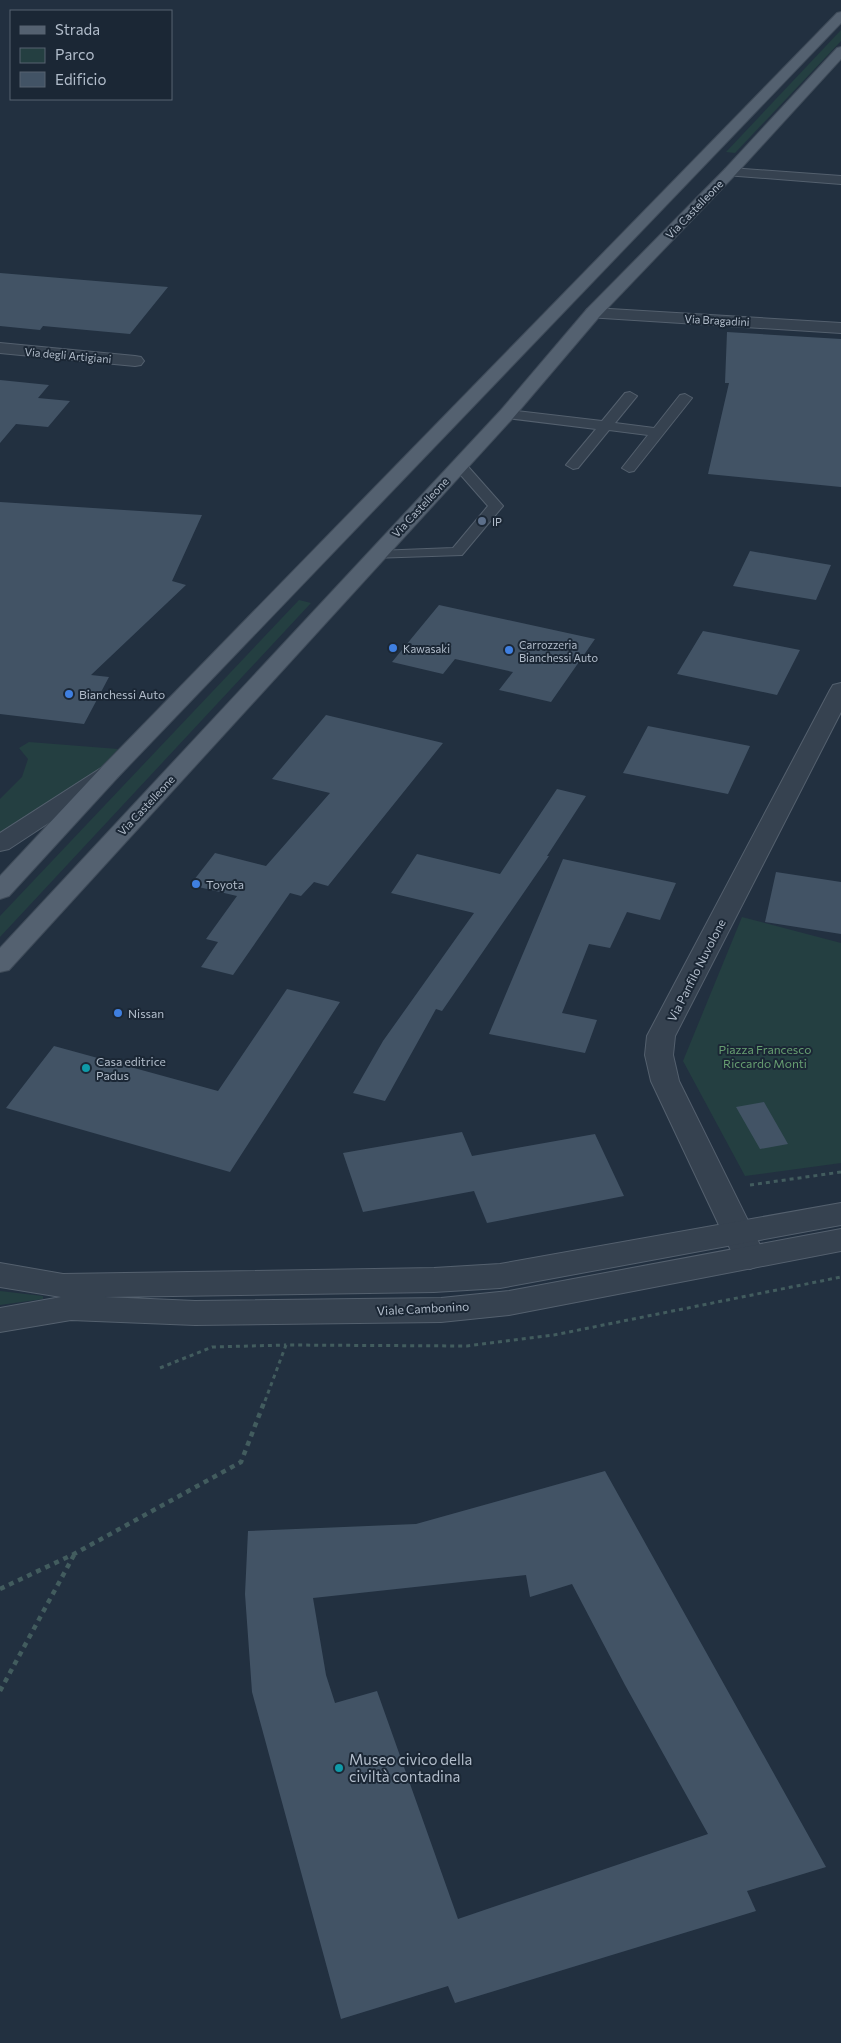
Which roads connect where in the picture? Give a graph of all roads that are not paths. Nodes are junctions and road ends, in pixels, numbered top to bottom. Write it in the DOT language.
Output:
graph roads {
  1 [pos="841,16"];
  2 [pos="841,51"];
  3 [pos="730,172"];
  4 [pos="841,180"];
  5 [pos="593,313"];
  6 [pos="841,328"];
  7 [pos="0,348"];
  8 [pos="135,361"];
  9 [pos="630,396"];
  10 [pos="685,398"];
  11 [pos="507,414"];
  12 [pos="605,426"];
  13 [pos="658,432"];
  14 [pos="459,465"];
  15 [pos="573,465"];
  16 [pos="629,468"];
  17 [pos="376,555"];
  18 [pos="841,690"];
  19 [pos="110,772"];
  20 [pos="0,844"];
  21 [pos="0,891"];
  22 [pos="0,964"];
  23 [pos="841,1214"];
  24 [pos="841,1240"];
  25 [pos="745,1245"];
  26 [pos="0,1275"];
  27 [pos="0,1320"];
  1 -- 19 [label="main road"];
  2 -- 3 [label="main road, Via Castelleone"];
  3 -- 4 [label="street"];
  3 -- 5 [label="main road, Via Castelleone"];
  5 -- 6 [label="street, Via Bragadini"];
  5 -- 11 [label="main road, Via Castelleone"];
  7 -- 8 [label="street, Via degli Artigiani"];
  9 -- 12 [label="lane"];
  10 -- 13 [label="lane"];
  11 -- 12 [label="lane"];
  11 -- 14 [label="main road, Via Castelleone"];
  12 -- 13 [label="lane"];
  12 -- 15 [label="lane"];
  13 -- 16 [label="lane"];
  14 -- 17 [label="main road, Via Castelleone"];
  14 -- 17 [label="lane"];
  17 -- 22 [label="main road, Via Castelleone"];
  18 -- 25 [label="street, Via Panfilo Nuvolone"];
  19 -- 20 [label="street"];
  19 -- 21 [label="main road"];
  23 -- 25 [label="street, Viale Cambonino"];
  24 -- 25 [label="street, Viale Cambonino"];
  25 -- 26 [label="street, Viale Cambonino"];
  25 -- 27 [label="street, Viale Cambonino"];
}
